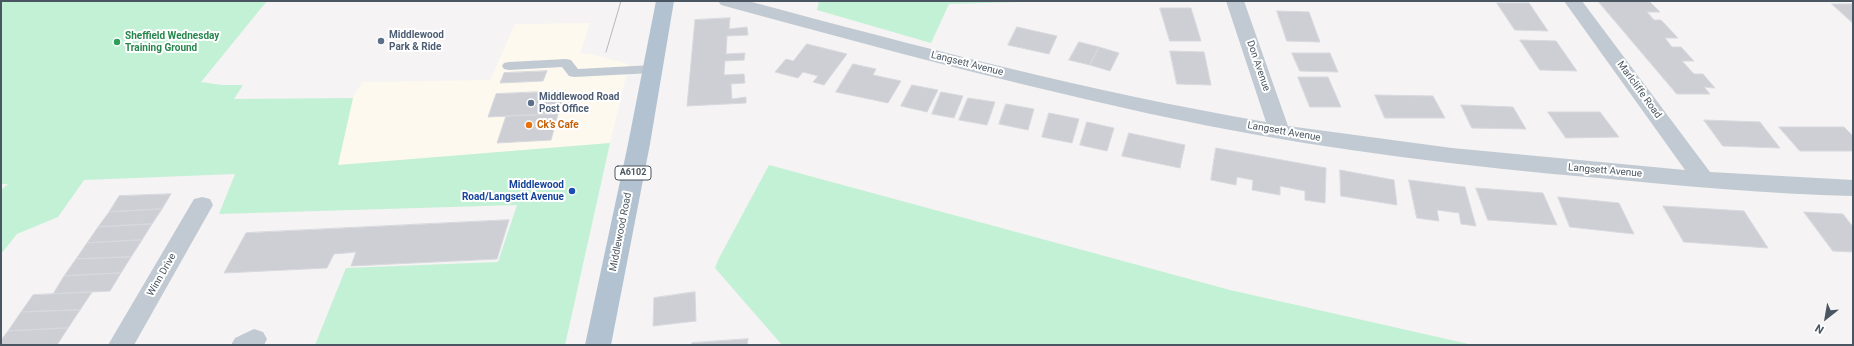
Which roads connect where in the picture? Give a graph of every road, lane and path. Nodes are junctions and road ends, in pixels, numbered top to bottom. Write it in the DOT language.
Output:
graph roads {
  1 [pos="665,1"];
  2 [pos="727,1"];
  3 [pos="1235,1"];
  4 [pos="1573,1"];
  5 [pos="509,66"];
  6 [pos="653,69"];
  7 [pos="1280,132"];
  8 [pos="1704,180"];
  9 [pos="1853,188"];
  10 [pos="202,205"];
  11 [pos="121,345"];
  12 [pos="598,345"];
  1 -- 6 [label="main road, Middlewood Road / A6102"];
  2 -- 7 [label="street, Langsett Avenue"];
  3 -- 7 [label="street, Don Avenue"];
  4 -- 8 [label="street, Marlcliffe Road"];
  5 -- 6 [label="lane"];
  6 -- 12 [label="main road, Middlewood Road / A6102"];
  7 -- 8 [label="street, Langsett Avenue"];
  8 -- 9 [label="street, Langsett Avenue"];
  10 -- 11 [label="street, Winn Drive"];
}
